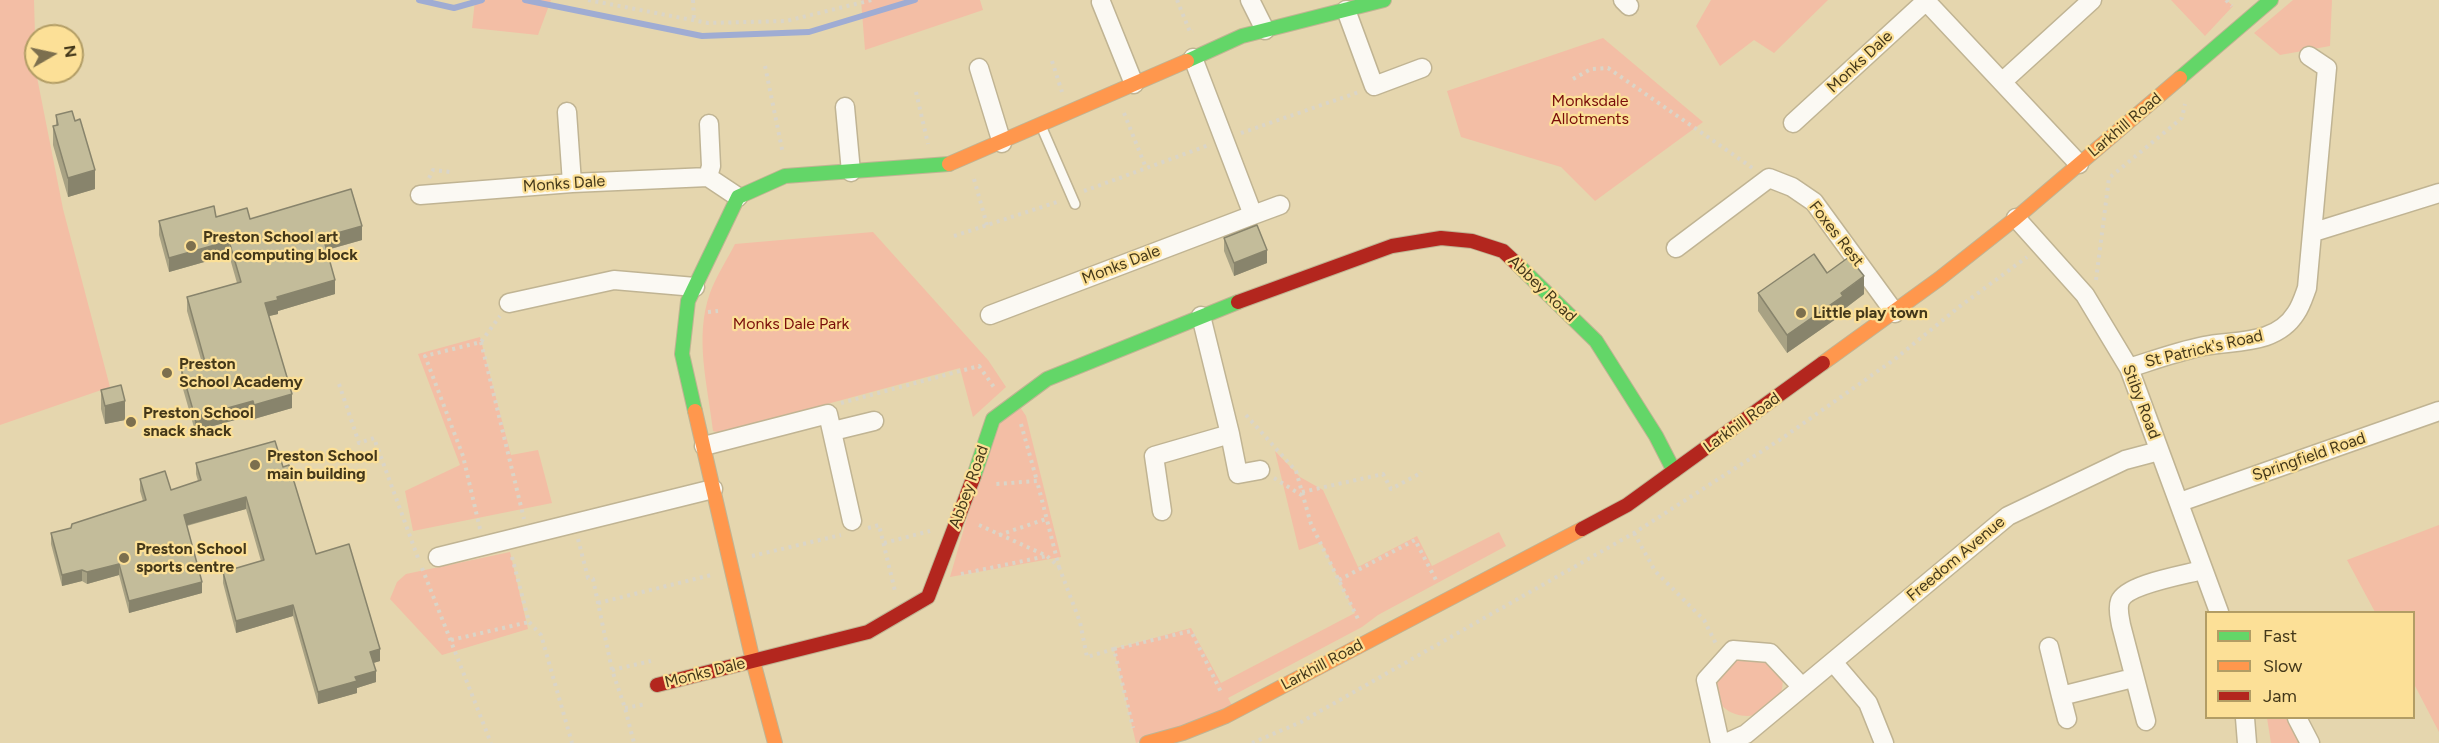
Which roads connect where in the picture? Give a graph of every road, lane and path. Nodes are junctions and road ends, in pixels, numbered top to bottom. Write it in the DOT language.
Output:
graph roads {
  1 [pos="588,0"];
  2 [pos="693,0"];
  3 [pos="872,0"];
  4 [pos="1177,0"];
  5 [pos="1250,0"];
  6 [pos="1384,0"];
  7 [pos="1926,0"];
  8 [pos="2092,0"];
  9 [pos="2271,0"];
  10 [pos="1101,2"];
  11 [pos="1346,10"];
  12 [pos="694,21"];
  13 [pos="1201,28"];
  14 [pos="1265,30"];
  15 [pos="2309,56"];
  16 [pos="1193,58"];
  17 [pos="1052,60"];
  18 [pos="765,66"];
  19 [pos="979,68"];
  20 [pos="1422,69"];
  21 [pos="1573,79"];
  22 [pos="2002,82"];
  23 [pos="1134,84"];
  24 [pos="1072,87"];
  25 [pos="1374,87"];
  26 [pos="916,92"];
  27 [pos="1116,93"];
  28 [pos="2186,98"];
  29 [pos="845,107"];
  30 [pos="567,112"];
  31 [pos="1793,123"];
  32 [pos="709,124"];
  33 [pos="1041,126"];
  34 [pos="1226,138"];
  35 [pos="1002,143"];
  36 [pos="928,144"];
  37 [pos="794,153"];
  38 [pos="968,158"];
  39 [pos="2079,164"];
  40 [pos="1146,168"];
  41 [pos="851,172"];
  42 [pos="708,177"];
  43 [pos="1768,178"];
  44 [pos="572,183"];
  45 [pos="2439,193"];
  46 [pos="420,195"];
  47 [pos="738,197"];
  48 [pos="1074,200"];
  49 [pos="1280,205"];
  50 [pos="1253,215"];
  51 [pos="2016,218"];
  52 [pos="987,225"];
  53 [pos="2314,232"];
  54 [pos="954,236"];
  55 [pos="1676,248"];
  56 [pos="695,288"];
  57 [pos="508,303"];
  58 [pos="2092,308"];
  59 [pos="1895,313"];
  60 [pos="990,315"];
  61 [pos="1201,316"];
  62 [pos="481,342"];
  63 [pos="2129,368"];
  64 [pos="339,384"];
  65 [pos="1222,401"];
  66 [pos="1011,404"];
  67 [pos="2439,411"];
  68 [pos="874,421"];
  69 [pos="830,423"];
  70 [pos="1230,434"];
  71 [pos="704,446"];
  72 [pos="2159,451"];
  73 [pos="1260,470"];
  74 [pos="1421,471"];
  75 [pos="1674,471"];
  76 [pos="1037,482"];
  77 [pos="971,485"];
  78 [pos="713,489"];
  79 [pos="1303,494"];
  80 [pos="2180,502"];
  81 [pos="1622,508"];
  82 [pos="1162,511"];
  83 [pos="959,519"];
  84 [pos="1047,519"];
  85 [pos="574,524"];
  86 [pos="853,526"];
  87 [pos="528,535"];
  88 [pos="999,535"];
  89 [pos="508,540"];
  90 [pos="884,543"];
  91 [pos="484,546"];
  92 [pos="1047,556"];
  93 [pos="438,557"];
  94 [pos="731,566"];
  95 [pos="1059,567"];
  96 [pos="2202,570"];
  97 [pos="934,580"];
  98 [pos="1339,580"];
  99 [pos="1446,600"];
  100 [pos="598,603"];
  101 [pos="2219,611"];
  102 [pos="900,613"];
  103 [pos="529,622"];
  104 [pos="1706,625"];
  105 [pos="450,640"];
  106 [pos="1369,641"];
  107 [pos="2049,647"];
  108 [pos="1114,649"];
  109 [pos="753,661"];
  110 [pos="1833,662"];
  111 [pos="2133,678"];
  112 [pos="657,685"];
  113 [pos="1802,687"];
  114 [pos="2061,696"];
  115 [pos="1232,713"];
  116 [pos="2067,719"];
  117 [pos="2245,719"];
  118 [pos="2298,719"];
  119 [pos="2146,722"];
  120 [pos="1134,733"];
  121 [pos="2244,742"];
  122 [pos="491,743"];
  123 [pos="572,743"];
  124 [pos="634,743"];
  125 [pos="775,743"];
  126 [pos="1147,743"];
  127 [pos="1720,743"];
  128 [pos="1726,743"];
  129 [pos="1884,743"];
  130 [pos="2310,743"];
  1 -- 12 [label="path"];
  2 -- 12 [label="path"];
  3 -- 12 [label="path"];
  4 -- 13 [label="path"];
  5 -- 14 [label="street"];
  6 -- 11 [label="street"];
  7 -- 22 [label="street, Monks Dale"];
  7 -- 31 [label="street, Monks Dale"];
  8 -- 22 [label="street"];
  9 -- 39 [label="street, Larkhill Road"];
  10 -- 23 [label="street"];
  11 -- 14 [label="street"];
  11 -- 25 [label="street"];
  14 -- 16 [label="street"];
  15 -- 53 [label="street, St Patrick's Road"];
  16 -- 23 [label="street"];
  16 -- 34 [label="street"];
  17 -- 24 [label="path"];
  18 -- 37 [label="path"];
  19 -- 35 [label="street"];
  20 -- 25 [label="street"];
  21 -- 43 [label="path"];
  22 -- 39 [label="street, Monks Dale"];
  23 -- 27 [label="street"];
  25 -- 34 [label="path"];
  26 -- 36 [label="path"];
  27 -- 33 [label="street"];
  27 -- 40 [label="path"];
  28 -- 58 [label="path"];
  29 -- 41 [label="street"];
  30 -- 44 [label="street"];
  32 -- 42 [label="street"];
  33 -- 35 [label="street"];
  33 -- 48 [label="lane"];
  34 -- 40 [label="path"];
  34 -- 50 [label="street"];
  35 -- 38 [label="street"];
  38 -- 41 [label="street"];
  38 -- 52 [label="path"];
  39 -- 51 [label="street, Larkhill Road"];
  40 -- 48 [label="path"];
  41 -- 47 [label="street"];
  42 -- 44 [label="street, Monks Dale"];
  42 -- 47 [label="street"];
  43 -- 55 [label="street"];
  43 -- 59 [label="street, Foxes Rest"];
  44 -- 46 [label="street, Monks Dale"];
  45 -- 53 [label="street"];
  47 -- 56 [label="street, Monks Dale"];
  48 -- 52 [label="path"];
  49 -- 50 [label="street, Monks Dale"];
  50 -- 60 [label="street, Monks Dale"];
  51 -- 58 [label="street, Stiby Road"];
  51 -- 59 [label="street, Larkhill Road"];
  52 -- 54 [label="path"];
  53 -- 63 [label="street, St Patrick's Road"];
  56 -- 57 [label="street"];
  56 -- 71 [label="street, Monks Dale"];
  57 -- 62 [label="path"];
  58 -- 63 [label="street, Stiby Road"];
  59 -- 75 [label="street, Larkhill Road"];
  61 -- 65 [label="street"];
  61 -- 66 [label="street, Abbey Road"];
  61 -- 75 [label="street, Abbey Road"];
  62 -- 87 [label="path"];
  62 -- 91 [label="path"];
  63 -- 72 [label="street, Stiby Road"];
  64 -- 105 [label="path"];
  65 -- 70 [label="street"];
  65 -- 79 [label="path"];
  66 -- 69 [label="path"];
  66 -- 76 [label="path"];
  66 -- 77 [label="street, Abbey Road"];
  67 -- 80 [label="street, Springfield Road"];
  68 -- 69 [label="street"];
  69 -- 71 [label="street"];
  69 -- 86 [label="street"];
  70 -- 73 [label="street"];
  70 -- 82 [label="street"];
  71 -- 78 [label="street, Monks Dale"];
  72 -- 80 [label="street, Stiby Road"];
  72 -- 110 [label="street, Freedom Avenue"];
  73 -- 79 [label="path"];
  74 -- 79 [label="path"];
  75 -- 81 [label="street, Larkhill Road"];
  76 -- 77 [label="path"];
  76 -- 84 [label="path"];
  77 -- 83 [label="street, Abbey Road"];
  78 -- 85 [label="street"];
  78 -- 94 [label="street, Monks Dale"];
  79 -- 98 [label="path"];
  80 -- 96 [label="street, Stiby Road"];
  81 -- 99 [label="street, Larkhill Road"];
  81 -- 104 [label="path"];
  83 -- 88 [label="path"];
  83 -- 90 [label="path"];
  83 -- 97 [label="street, Abbey Road"];
  84 -- 88 [label="path"];
  84 -- 95 [label="path"];
  85 -- 87 [label="street"];
  85 -- 100 [label="path"];
  86 -- 90 [label="path"];
  86 -- 94 [label="path"];
  87 -- 89 [label="street"];
  88 -- 92 [label="path"];
  89 -- 91 [label="street"];
  89 -- 103 [label="path"];
  90 -- 102 [label="path"];
  91 -- 93 [label="street"];
  92 -- 95 [label="path"];
  92 -- 97 [label="path"];
  94 -- 100 [label="path"];
  94 -- 109 [label="street, Monks Dale"];
  95 -- 108 [label="path"];
  96 -- 101 [label="street, Stiby Road"];
  96 -- 111 [label="street"];
  97 -- 102 [label="street, Abbey Road"];
  98 -- 99 [label="path"];
  98 -- 106 [label="path"];
  99 -- 106 [label="street, Larkhill Road"];
  100 -- 124 [label="path"];
  102 -- 109 [label="street, Abbey Road"];
  103 -- 105 [label="path"];
  103 -- 123 [label="path"];
  105 -- 122 [label="path"];
  106 -- 115 [label="street, Larkhill Road"];
  107 -- 114 [label="street"];
  108 -- 115 [label="path"];
  108 -- 120 [label="path"];
  109 -- 112 [label="street, Monks Dale"];
  109 -- 125 [label="street, Monks Dale"];
  110 -- 113 [label="street, Freedom Avenue"];
  110 -- 129 [label="street"];
  111 -- 114 [label="street"];
  111 -- 119 [label="street"];
  113 -- 127 [label="street"];
  113 -- 128 [label="street, Freedom Avenue"];
  114 -- 116 [label="street"];
  115 -- 126 [label="street, Larkhill Road"];
  117 -- 121 [label="street"];
  118 -- 130 [label="street"];
}
